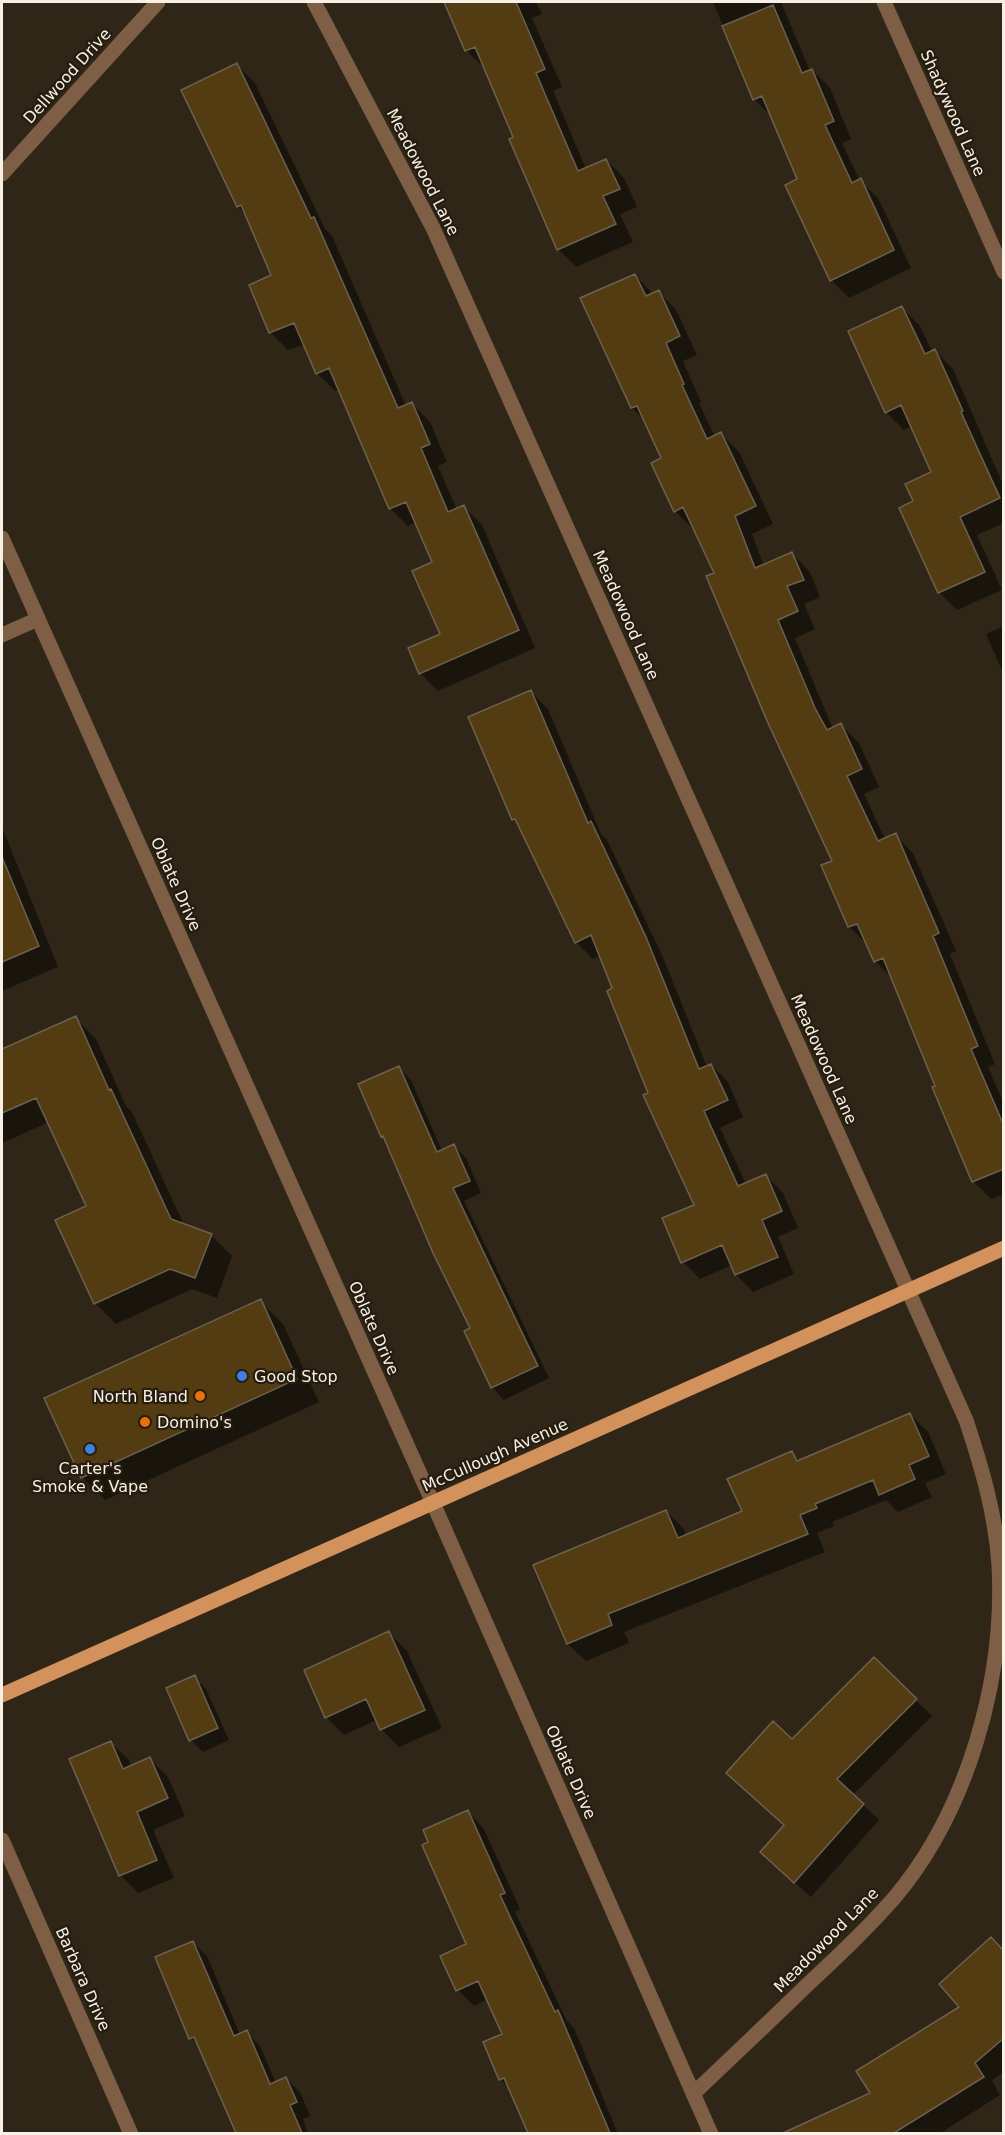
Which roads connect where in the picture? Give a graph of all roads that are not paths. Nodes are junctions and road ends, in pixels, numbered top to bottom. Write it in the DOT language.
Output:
graph roads {
  1 [pos="158,2"];
  2 [pos="314,2"];
  3 [pos="884,2"];
  4 [pos="2,174"];
  5 [pos="1004,272"];
  6 [pos="2,538"];
  7 [pos="38,619"];
  8 [pos="2,635"];
  9 [pos="1004,1248"];
  10 [pos="908,1291"];
  11 [pos="433,1503"];
  12 [pos="2,1695"];
  13 [pos="2,1840"];
  14 [pos="693,2094"];
  15 [pos="131,2133"];
  16 [pos="711,2133"];
  1 -- 4 [label="street, Dellwood Drive"];
  2 -- 10 [label="street, Meadowood Lane"];
  3 -- 5 [label="street, Shadywood Lane"];
  6 -- 7 [label="street, Oblate Drive"];
  7 -- 8 [label="street"];
  7 -- 11 [label="street, Oblate Drive"];
  9 -- 10 [label="main road, McCullough Avenue"];
  10 -- 11 [label="main road, McCullough Avenue"];
  10 -- 14 [label="street, Meadowood Lane"];
  11 -- 12 [label="main road, McCullough Avenue"];
  11 -- 14 [label="street, Oblate Drive"];
  13 -- 15 [label="street, Barbara Drive"];
  14 -- 16 [label="street, Oblate Drive"];
}
